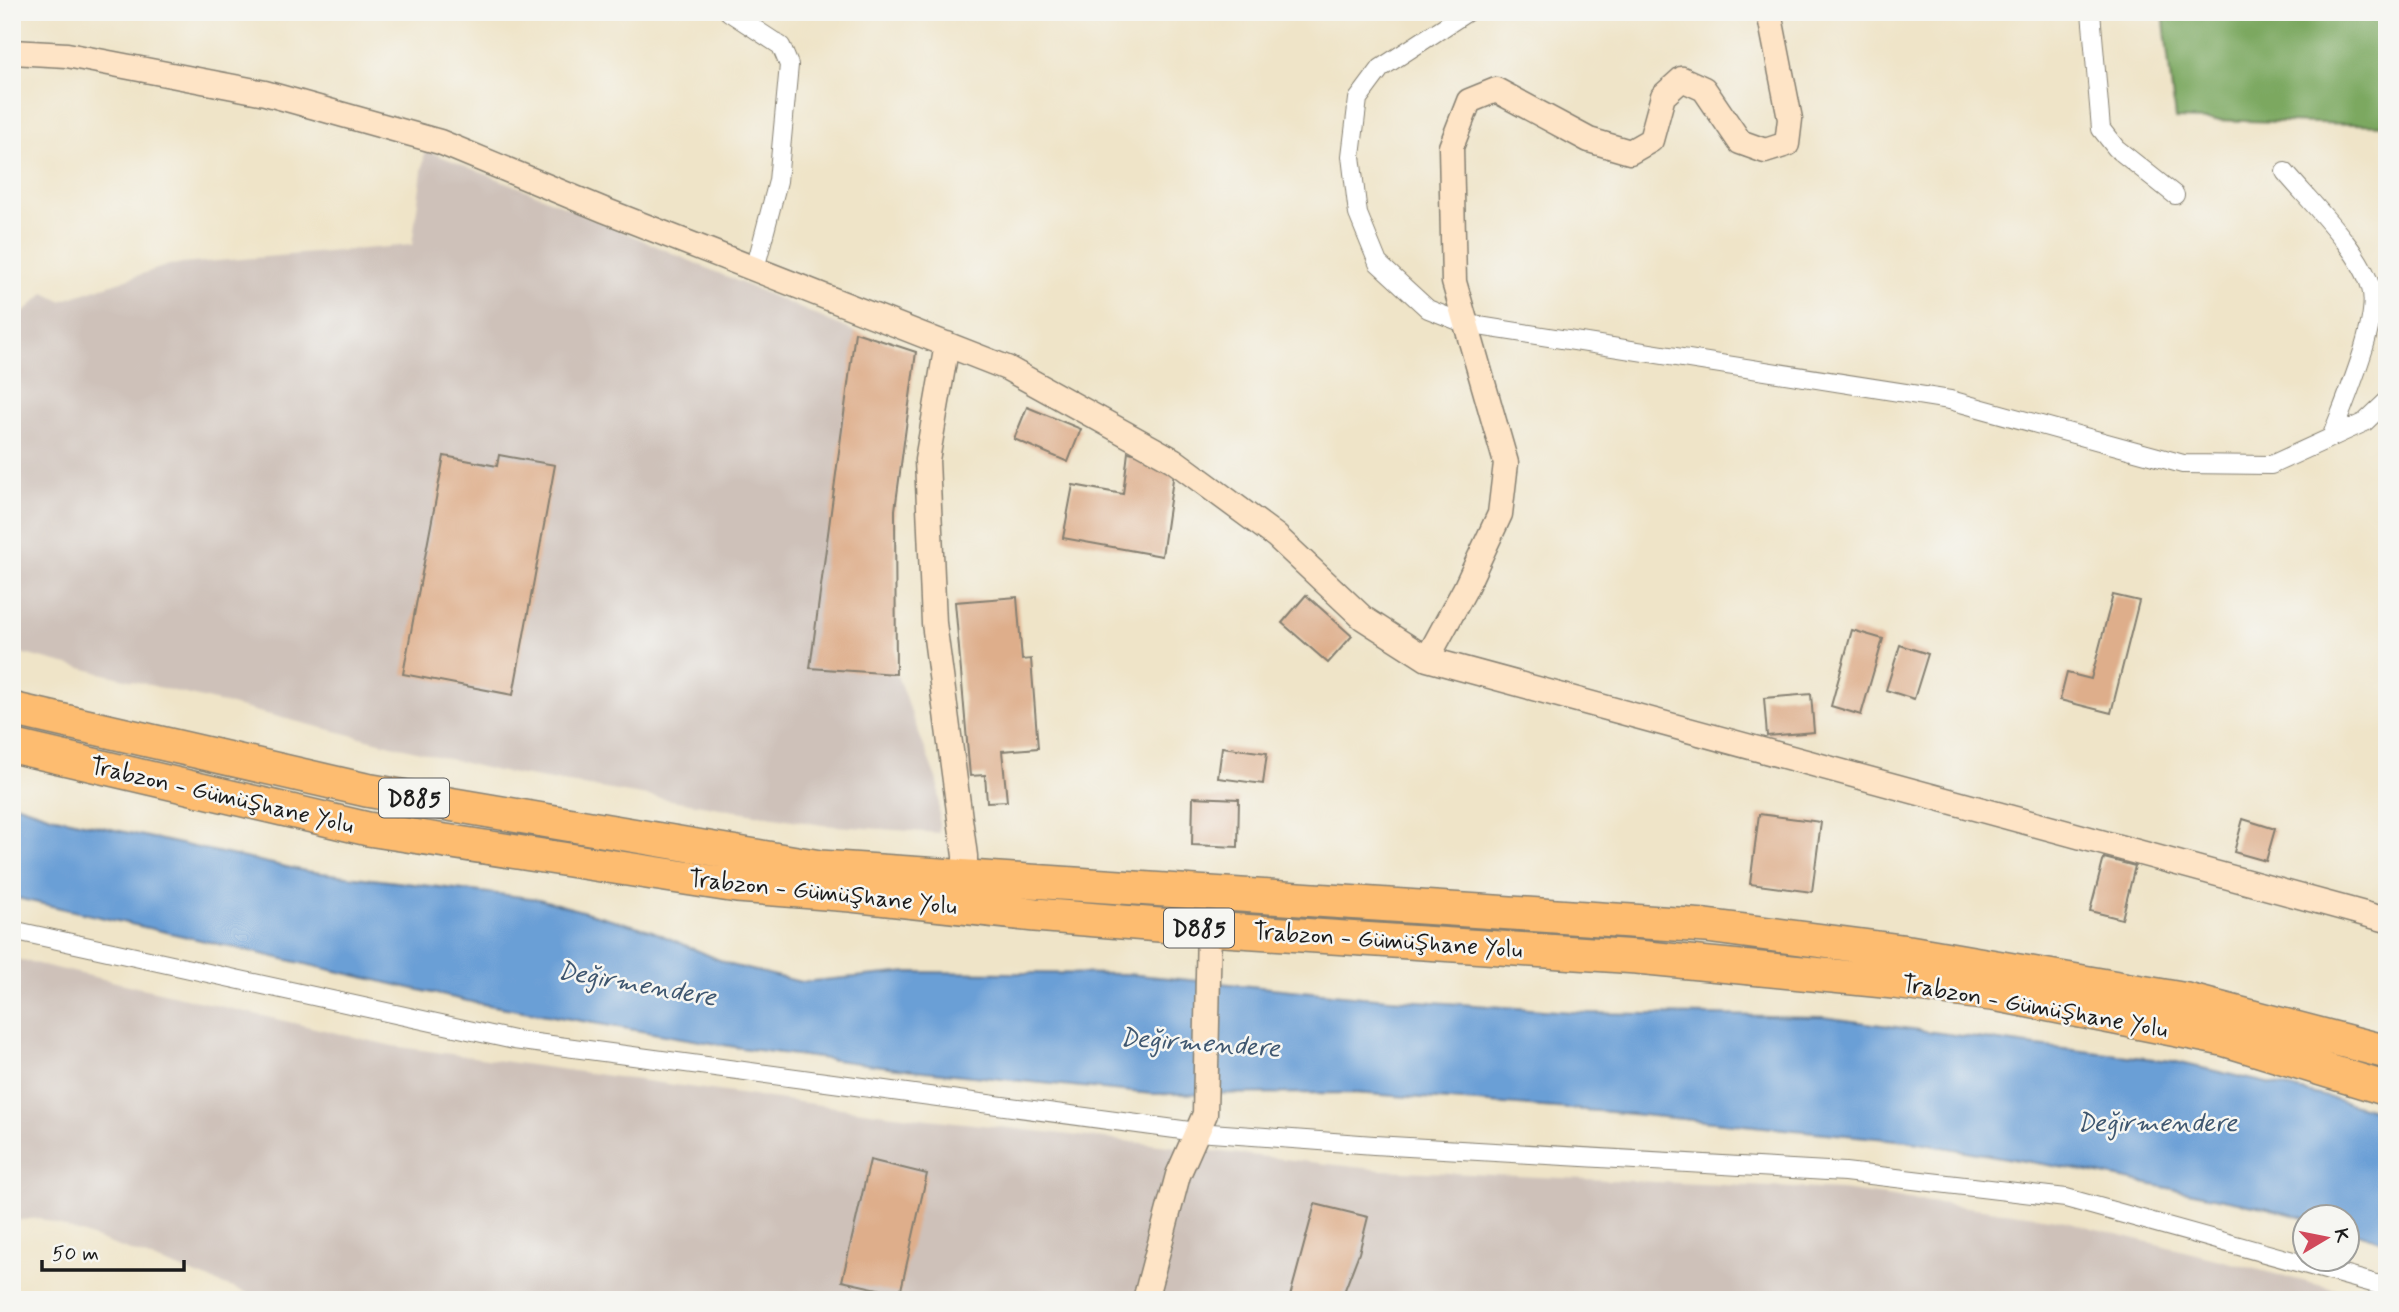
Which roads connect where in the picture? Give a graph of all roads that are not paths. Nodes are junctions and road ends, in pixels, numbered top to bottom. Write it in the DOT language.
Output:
graph roads {
  1 [pos="729,12"];
  2 [pos="1467,12"];
  3 [pos="1769,12"];
  4 [pos="2091,12"];
  5 [pos="12,52"];
  6 [pos="2285,172"];
  7 [pos="2175,195"];
  8 [pos="755,269"];
  9 [pos="1466,324"];
  10 [pos="947,344"];
  11 [pos="2387,401"];
  12 [pos="2331,438"];
  13 [pos="1427,659"];
  14 [pos="12,709"];
  15 [pos="12,746"];
  16 [pos="965,876"];
  17 [pos="2387,920"];
  18 [pos="12,930"];
  19 [pos="1209,942"];
  20 [pos="2387,1052"];
  21 [pos="2387,1089"];
  22 [pos="1201,1123"];
  23 [pos="2387,1287"];
  24 [pos="1145,1300"];
  1 -- 8 [label="street"];
  2 -- 9 [label="street"];
  3 -- 9 [label="street"];
  4 -- 7 [label="street"];
  5 -- 8 [label="street"];
  6 -- 12 [label="street"];
  8 -- 10 [label="street"];
  9 -- 12 [label="street"];
  9 -- 13 [label="street"];
  10 -- 13 [label="street"];
  10 -- 16 [label="street"];
  11 -- 12 [label="street"];
  13 -- 17 [label="street"];
  14 -- 16 [label="highway, Trabzon - Gümüşhane Yolu / D885"];
  15 -- 19 [label="highway, Trabzon - Gümüşhane Yolu / D885"];
  16 -- 20 [label="highway, Trabzon - Gümüşhane Yolu / D885"];
  18 -- 22 [label="street"];
  19 -- 21 [label="highway, Trabzon - Gümüşhane Yolu / D885"];
  19 -- 22 [label="street"];
  22 -- 23 [label="street"];
  22 -- 24 [label="street"];
}
